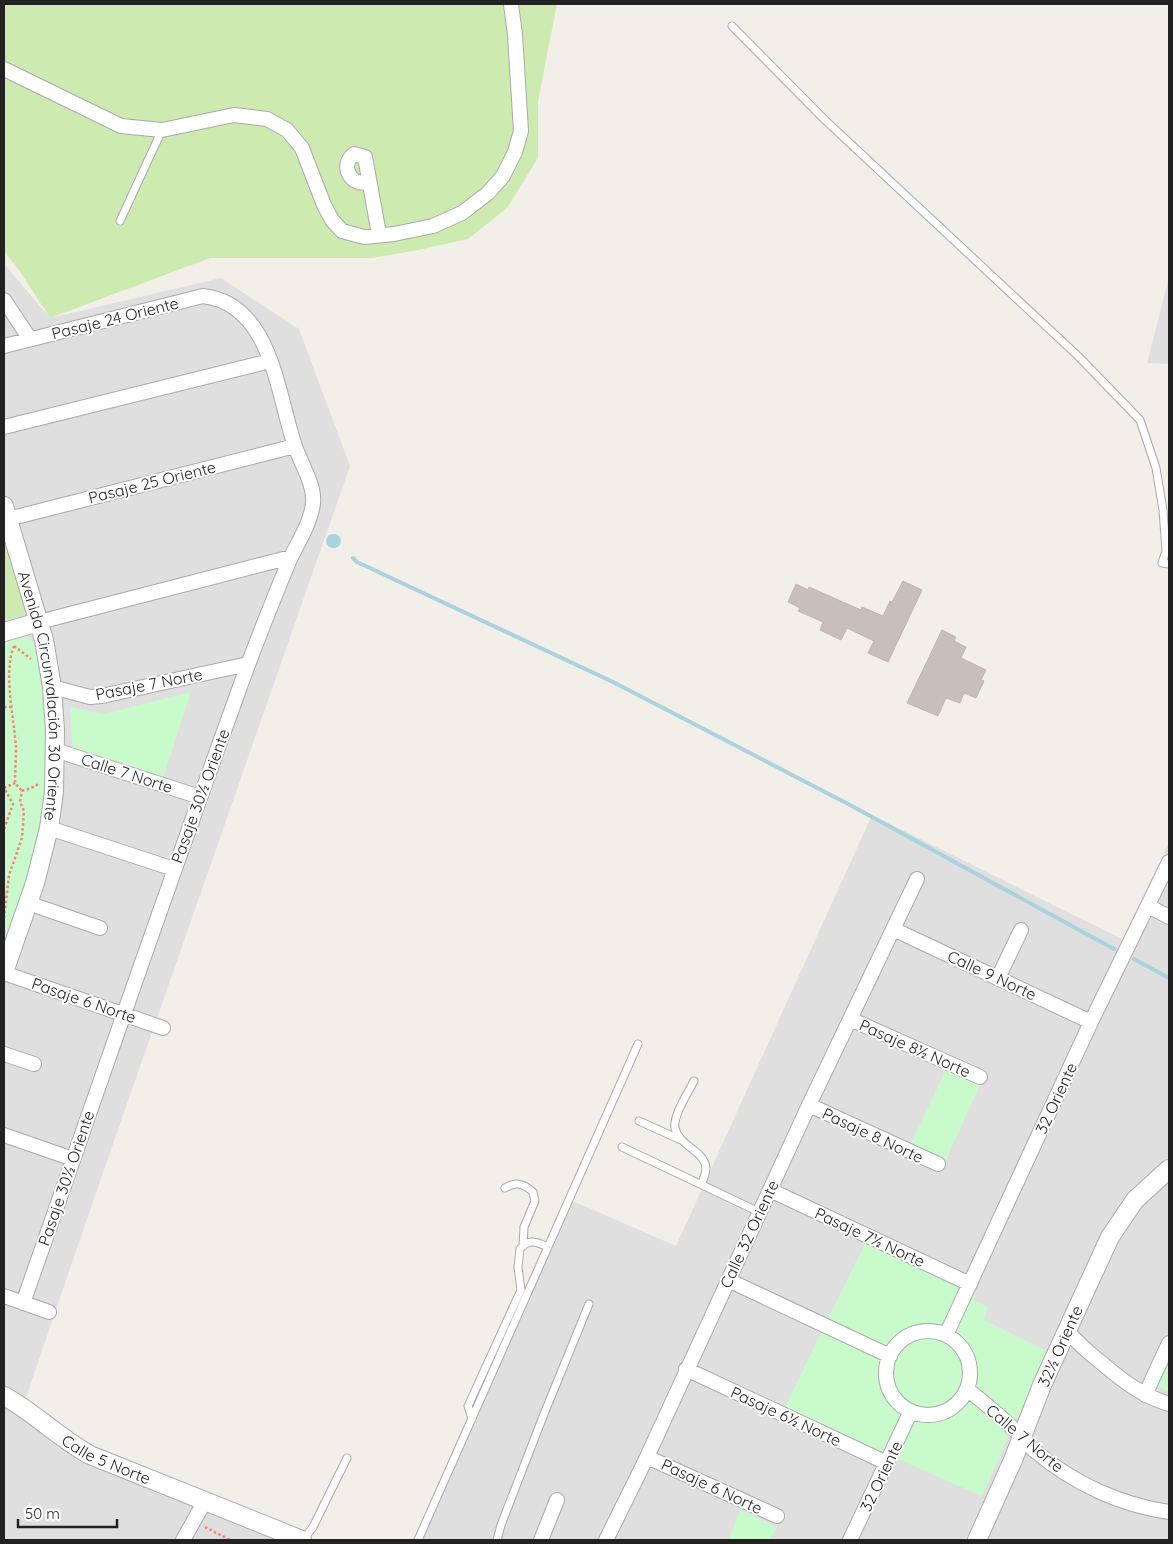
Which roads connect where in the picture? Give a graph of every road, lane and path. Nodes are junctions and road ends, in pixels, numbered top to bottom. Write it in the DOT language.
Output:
graph roads {
  1 [pos="511,4"];
  2 [pos="732,26"];
  3 [pos="4,69"];
  4 [pos="162,130"];
  5 [pos="369,182"];
  6 [pos="120,220"];
  7 [pos="379,234"];
  8 [pos="4,300"];
  9 [pos="227,303"];
  10 [pos="30,339"];
  11 [pos="4,346"];
  12 [pos="270,361"];
  13 [pos="4,426"];
  14 [pos="295,446"];
  15 [pos="6,512"];
  16 [pos="291,557"];
  17 [pos="1169,564"];
  18 [pos="39,622"];
  19 [pos="4,632"];
  20 [pos="34,661"];
  21 [pos="248,664"];
  22 [pos="52,687"];
  23 [pos="4,707"];
  24 [pos="12,707"];
  25 [pos="55,750"];
  26 [pos="41,777"];
  27 [pos="15,783"];
  28 [pos="4,788"];
  29 [pos="22,791"];
  30 [pos="200,797"];
  31 [pos="20,802"];
  32 [pos="13,804"];
  33 [pos="4,828"];
  34 [pos="49,828"];
  35 [pos="1169,862"];
  36 [pos="174,868"];
  37 [pos="917,879"];
  38 [pos="28,903"];
  39 [pos="1148,906"];
  40 [pos="1169,917"];
  41 [pos="4,918"];
  42 [pos="100,928"];
  43 [pos="893,929"];
  44 [pos="1021,930"];
  45 [pos="4,973"];
  46 [pos="998,978"];
  47 [pos="123,1013"];
  48 [pos="850,1019"];
  49 [pos="1091,1022"];
  50 [pos="163,1028"];
  51 [pos="638,1044"];
  52 [pos="4,1054"];
  53 [pos="34,1064"];
  54 [pos="980,1077"];
  55 [pos="694,1081"];
  56 [pos="808,1104"];
  57 [pos="639,1122"];
  58 [pos="4,1135"];
  59 [pos="681,1140"];
  60 [pos="622,1147"];
  61 [pos="74,1158"];
  62 [pos="938,1164"];
  63 [pos="1169,1169"];
  64 [pos="702,1184"];
  65 [pos="505,1188"];
  66 [pos="770,1190"];
  67 [pos="759,1212"];
  68 [pos="523,1246"];
  69 [pos="548,1247"];
  70 [pos="728,1280"];
  71 [pos="970,1284"];
  72 [pos="4,1296"];
  73 [pos="23,1303"];
  74 [pos="589,1304"];
  75 [pos="49,1312"];
  76 [pos="1066,1330"];
  77 [pos="946,1335"];
  78 [pos="1169,1343"];
  79 [pos="890,1356"];
  80 [pos="686,1369"];
  81 [pos="967,1390"];
  82 [pos="1145,1395"];
  83 [pos="4,1396"];
  84 [pos="1169,1404"];
  85 [pos="911,1411"];
  86 [pos="472,1419"];
  87 [pos="1022,1437"];
  88 [pos="647,1457"];
  89 [pos="347,1458"];
  90 [pos="886,1463"];
  91 [pos="557,1500"];
  92 [pos="205,1501"];
  93 [pos="1169,1512"];
  94 [pos="777,1516"];
  95 [pos="194,1521"];
  96 [pos="183,1540"];
  97 [pos="230,1540"];
  98 [pos="303,1540"];
  99 [pos="418,1540"];
  100 [pos="497,1540"];
  101 [pos="541,1540"];
  102 [pos="606,1540"];
  103 [pos="850,1540"];
  104 [pos="977,1540"];
  1 -- 7 [label="street"];
  2 -- 17 [label="lane"];
  3 -- 4 [label="street"];
  4 -- 6 [label="lane"];
  4 -- 7 [label="street"];
  5 -- 7 [label="street"];
  8 -- 10 [label="street"];
  9 -- 10 [label="street, Pasaje 24 Oriente"];
  9 -- 12 [label="street, Pasaje 30½ Oriente"];
  10 -- 11 [label="street, Pasaje 24 Oriente"];
  12 -- 13 [label="street"];
  12 -- 14 [label="street, Pasaje 30½ Oriente"];
  14 -- 15 [label="street, Pasaje 25 Oriente"];
  14 -- 16 [label="street, Pasaje 30½ Oriente"];
  15 -- 18 [label="street, Avenida Circunvalación 30 Oriente"];
  16 -- 18 [label="street"];
  16 -- 21 [label="street, Pasaje 30½ Oriente"];
  18 -- 19 [label="street"];
  18 -- 22 [label="street, Avenida Circunvalación 30 Oriente"];
  20 -- 24 [label="path"];
  21 -- 22 [label="street, Pasaje 7 Norte"];
  21 -- 30 [label="street, Pasaje 30½ Oriente"];
  22 -- 25 [label="street, Avenida Circunvalación 30 Oriente"];
  23 -- 24 [label="path"];
  24 -- 27 [label="path"];
  25 -- 30 [label="street, Calle 7 Norte"];
  25 -- 34 [label="street, Avenida Circunvalación 30 Oriente"];
  26 -- 29 [label="path"];
  27 -- 28 [label="path"];
  27 -- 29 [label="path"];
  28 -- 32 [label="path"];
  29 -- 31 [label="path"];
  30 -- 36 [label="street, Pasaje 30½ Oriente"];
  31 -- 32 [label="path"];
  31 -- 41 [label="path"];
  32 -- 33 [label="path"];
  34 -- 36 [label="street"];
  34 -- 38 [label="street, Avenida Circunvalación 30 Oriente"];
  35 -- 39 [label="street, 32 Oriente"];
  36 -- 47 [label="street, Pasaje 30½ Oriente"];
  37 -- 43 [label="street, Calle 32 Oriente"];
  38 -- 42 [label="street"];
  38 -- 45 [label="street, Avenida Circunvalación 30 Oriente"];
  39 -- 40 [label="street"];
  39 -- 49 [label="street, 32 Oriente"];
  43 -- 46 [label="street, Calle 9 Norte"];
  43 -- 48 [label="street, Calle 32 Oriente"];
  44 -- 46 [label="street"];
  45 -- 47 [label="street, Pasaje 6 Norte"];
  46 -- 49 [label="street, Calle 9 Norte"];
  47 -- 50 [label="street, Pasaje 6 Norte"];
  47 -- 61 [label="street, Pasaje 30½ Oriente"];
  48 -- 54 [label="street, Pasaje 8½ Norte"];
  48 -- 56 [label="street, Calle 32 Oriente"];
  49 -- 71 [label="street, 32 Oriente"];
  51 -- 69 [label="lane"];
  52 -- 53 [label="street"];
  55 -- 59 [label="lane"];
  56 -- 62 [label="street, Pasaje 8 Norte"];
  56 -- 66 [label="street, Calle 32 Oriente"];
  57 -- 59 [label="lane"];
  58 -- 61 [label="street"];
  59 -- 64 [label="lane"];
  60 -- 64 [label="lane"];
  61 -- 73 [label="street, Pasaje 30½ Oriente"];
  63 -- 76 [label="street, 32½ Oriente"];
  64 -- 67 [label="lane"];
  65 -- 68 [label="lane"];
  66 -- 67 [label="street, Calle 32 Oriente"];
  66 -- 71 [label="street, Pasaje 7½ Norte"];
  67 -- 70 [label="street, Calle 32 Oriente"];
  68 -- 69 [label="lane"];
  68 -- 86 [label="lane"];
  69 -- 86 [label="lane"];
  70 -- 79 [label="street"];
  70 -- 80 [label="street, Calle 32 Oriente"];
  71 -- 77 [label="street, 32 Oriente"];
  72 -- 73 [label="street"];
  73 -- 75 [label="street"];
  74 -- 100 [label="lane"];
  76 -- 82 [label="street"];
  76 -- 87 [label="street, 32½ Oriente"];
  77 -- 79 [label="street"];
  77 -- 81 [label="street"];
  78 -- 82 [label="street"];
  79 -- 85 [label="street"];
  80 -- 88 [label="street, Calle 32 Oriente"];
  80 -- 90 [label="street, Pasaje 6½ Norte"];
  81 -- 85 [label="street"];
  81 -- 87 [label="street, Calle 7 Norte"];
  82 -- 84 [label="street"];
  83 -- 92 [label="street, Calle 5 Norte"];
  85 -- 90 [label="street, 32 Oriente"];
  86 -- 99 [label="lane"];
  87 -- 93 [label="street, Calle 7 Norte"];
  87 -- 104 [label="street, 32½ Oriente"];
  88 -- 94 [label="street, Pasaje 6 Norte"];
  88 -- 102 [label="street, Calle 32 Oriente"];
  89 -- 98 [label="lane"];
  90 -- 103 [label="street, 32 Oriente"];
  91 -- 101 [label="street"];
  92 -- 95 [label="street"];
  92 -- 98 [label="street, Calle 5 Norte"];
  95 -- 96 [label="street"];
  95 -- 97 [label="path"];
}
